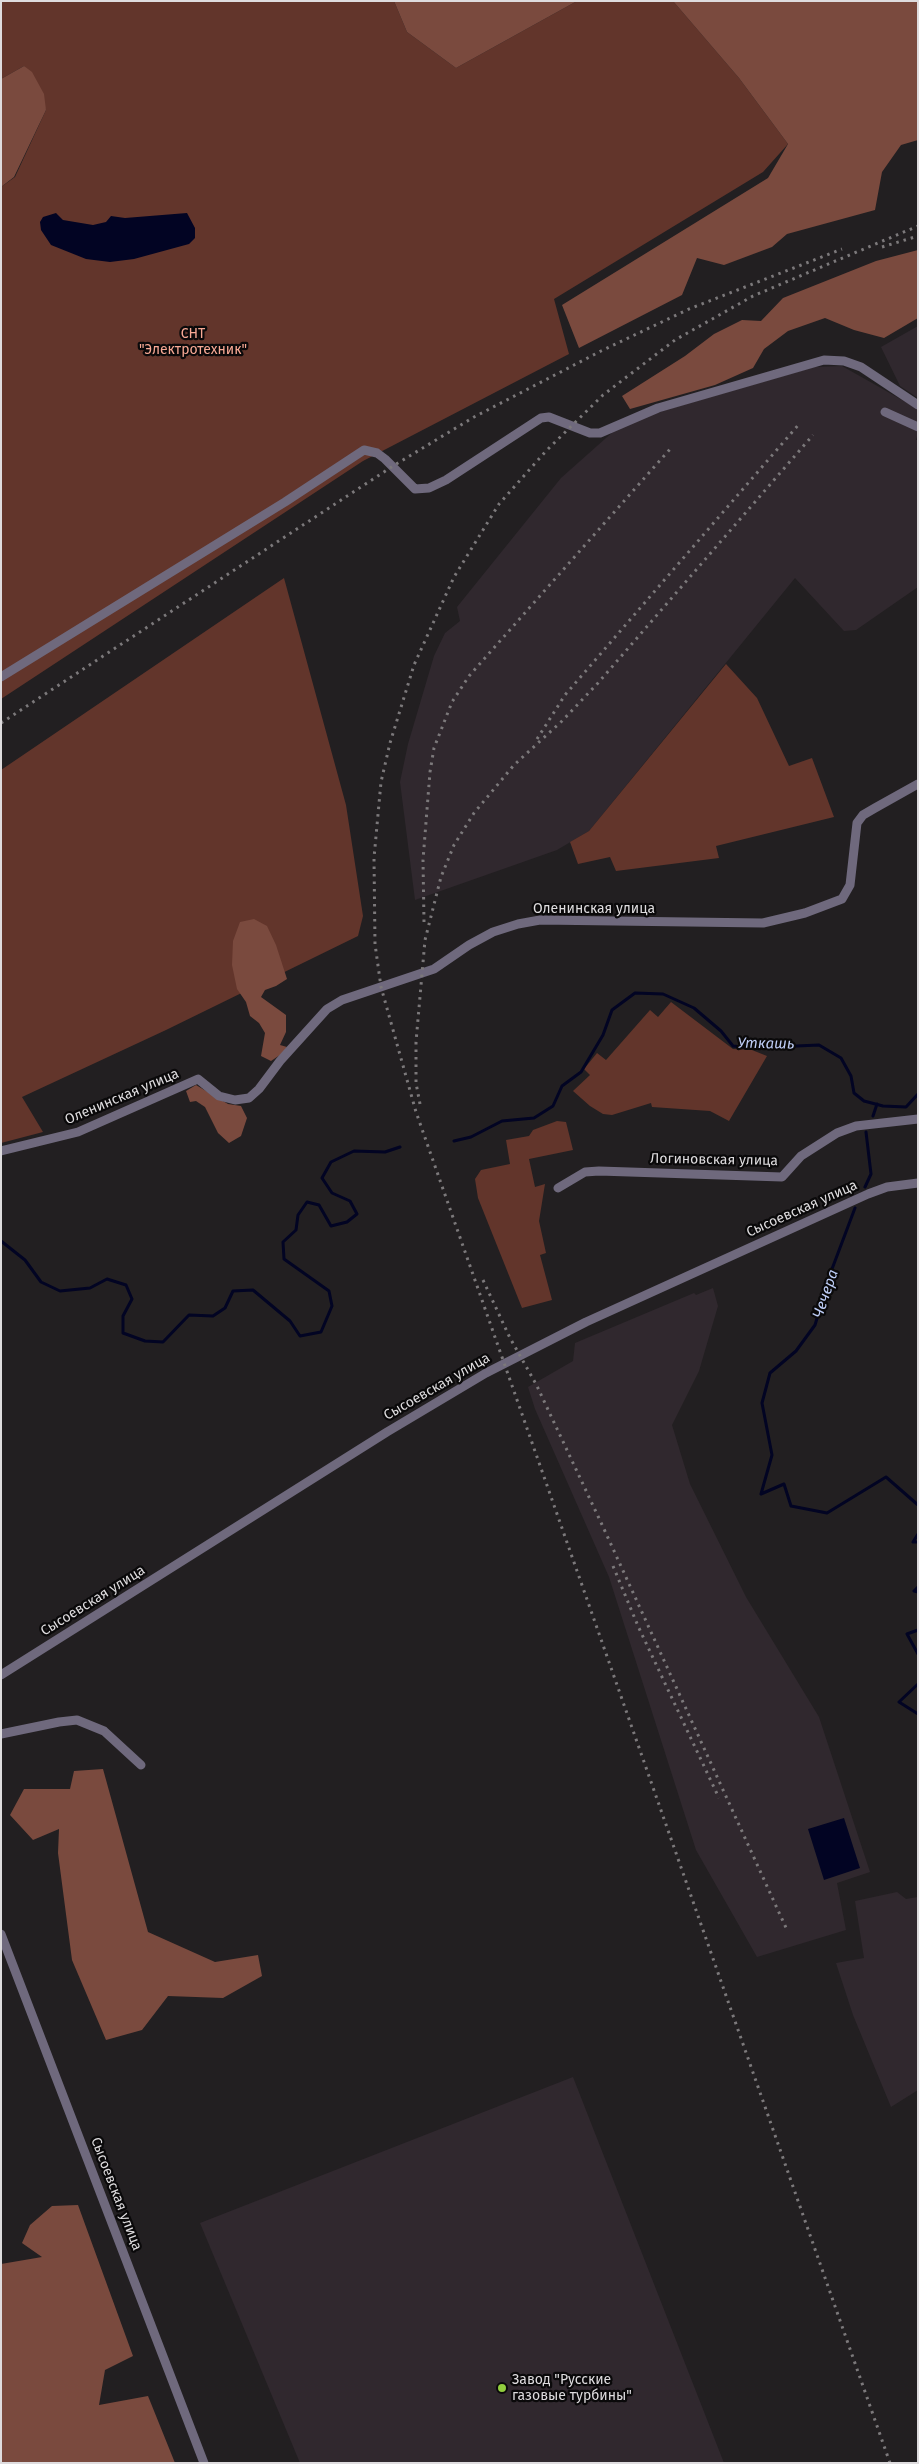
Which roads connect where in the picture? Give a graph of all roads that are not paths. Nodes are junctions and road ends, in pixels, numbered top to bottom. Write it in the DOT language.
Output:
graph roads {
  1 [pos="918,405"];
  2 [pos="886,412"];
  3 [pos="918,428"];
  4 [pos="1,677"];
  5 [pos="918,784"];
  6 [pos="918,1119"];
  7 [pos="1,1151"];
  8 [pos="918,1183"];
  9 [pos="558,1188"];
  10 [pos="1,1675"];
  11 [pos="1,1734"];
  12 [pos="141,1766"];
  13 [pos="1,1934"];
  14 [pos="204,2463"];
  1 -- 4 [label="street"];
  2 -- 3 [label="street"];
  5 -- 7 [label="street, Оленинская улица"];
  6 -- 9 [label="street, Логиновская улица"];
  8 -- 10 [label="street, Сысоевская улица"];
  11 -- 12 [label="street"];
  13 -- 14 [label="street, Сысоевская улица"];
}
